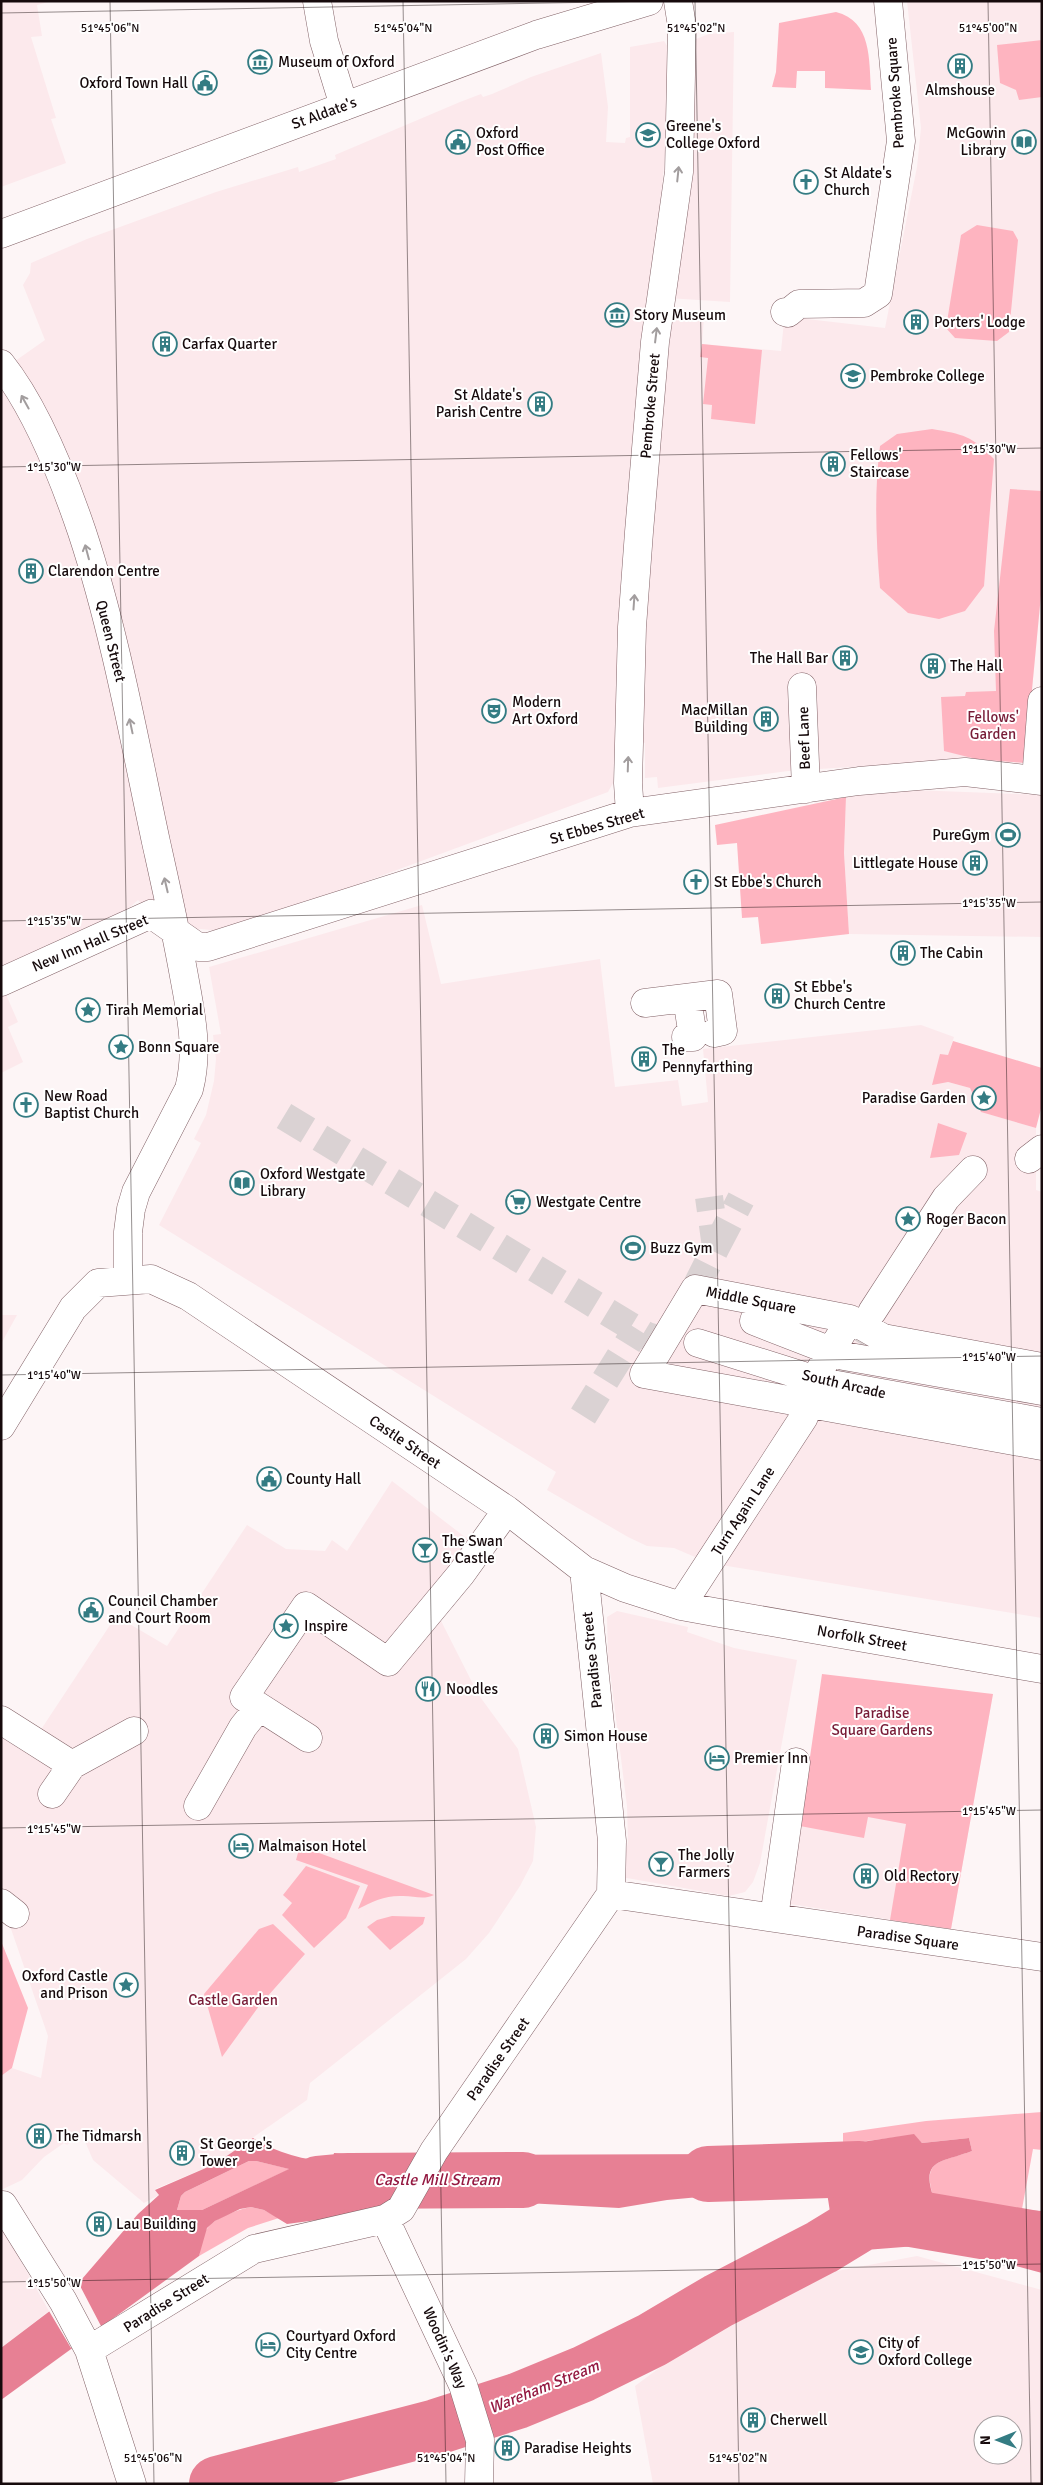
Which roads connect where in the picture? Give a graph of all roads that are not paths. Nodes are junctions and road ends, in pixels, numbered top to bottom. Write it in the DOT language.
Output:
graph roads {
  1 [pos="317,1"];
  2 [pos="649,1"];
  3 [pos="678,1"];
  4 [pos="888,1"];
  5 [pos="344,106"];
  6 [pos="1,234"];
  7 [pos="785,312"];
  8 [pos="1,364"];
  9 [pos="802,687"];
  10 [pos="1042,701"];
  11 [pos="1039,781"];
  12 [pos="806,789"];
  13 [pos="630,813"];
  14 [pos="176,932"];
  15 [pos="1,982"];
  16 [pos="687,998"];
  17 [pos="645,1003"];
  18 [pos="714,1033"];
  19 [pos="686,1037"];
  20 [pos="973,1170"];
  21 [pos="128,1280"];
  22 [pos="758,1313"];
  23 [pos="861,1316"];
  24 [pos="698,1343"];
  25 [pos="1003,1360"];
  26 [pos="1042,1367"];
  27 [pos="1042,1391"];
  28 [pos="802,1410"];
  29 [pos="1042,1422"];
  30 [pos="1,1426"];
  31 [pos="989,1436"];
  32 [pos="1042,1446"];
  33 [pos="507,1510"];
  34 [pos="584,1570"];
  35 [pos="682,1606"];
  36 [pos="1042,1669"];
  37 [pos="259,1707"];
  38 [pos="1,1720"];
  39 [pos="134,1731"];
  40 [pos="308,1738"];
  41 [pos="796,1762"];
  42 [pos="72,1765"];
  43 [pos="52,1794"];
  44 [pos="198,1806"];
  45 [pos="611,1894"];
  46 [pos="774,1918"];
  47 [pos="1042,1957"];
  48 [pos="1,2206"];
  49 [pos="393,2214"];
  50 [pos="87,2345"];
  51 [pos="132,2484"];
  52 [pos="480,2484"];
  1 -- 5 [label="street"];
  2 -- 5 [label="street, St Aldate's"];
  13 -- 3 [label="street, Pembroke Street, one-way"];
  4 -- 7 [label="street, Pembroke Square"];
  5 -- 6 [label="street, St Aldate's"];
  14 -- 8 [label="street, Queen Street, one-way"];
  9 -- 12 [label="street, Beef Lane"];
  10 -- 11 [label="street"];
  11 -- 12 [label="street, St Ebbes Street"];
  12 -- 13 [label="street, St Ebbes Street"];
  13 -- 14 [label="street, St Ebbes Street"];
  14 -- 15 [label="street, New Inn Hall Street"];
  14 -- 21 [label="street"];
  16 -- 17 [label="street"];
  16 -- 18 [label="street"];
  16 -- 19 [label="street"];
  20 -- 23 [label="street"];
  21 -- 30 [label="street, Castle Street"];
  21 -- 33 [label="street, Castle Street"];
  22 -- 27 [label="street, South Arcade"];
  23 -- 25 [label="street"];
  23 -- 28 [label="street"];
  23 -- 28 [label="street, Middle Square"];
  24 -- 29 [label="street, South Arcade"];
  25 -- 26 [label="street"];
  25 -- 31 [label="street"];
  28 -- 31 [label="street, South Arcade"];
  28 -- 35 [label="street, Turn Again Lane"];
  31 -- 32 [label="street, South Arcade"];
  33 -- 34 [label="street, Castle Street"];
  33 -- 37 [label="street"];
  34 -- 35 [label="street, Castle Street"];
  34 -- 45 [label="street, Paradise Street"];
  35 -- 36 [label="street, Norfolk Street"];
  37 -- 40 [label="street"];
  37 -- 44 [label="street"];
  38 -- 42 [label="street"];
  39 -- 42 [label="street"];
  41 -- 46 [label="street"];
  42 -- 43 [label="street"];
  45 -- 46 [label="street, Paradise Square"];
  45 -- 49 [label="street, Paradise Street"];
  46 -- 47 [label="street, Paradise Square"];
  48 -- 50 [label="street"];
  49 -- 50 [label="street, Paradise Street"];
  49 -- 52 [label="street, Woodin's Way"];
  50 -- 51 [label="street"];
}
